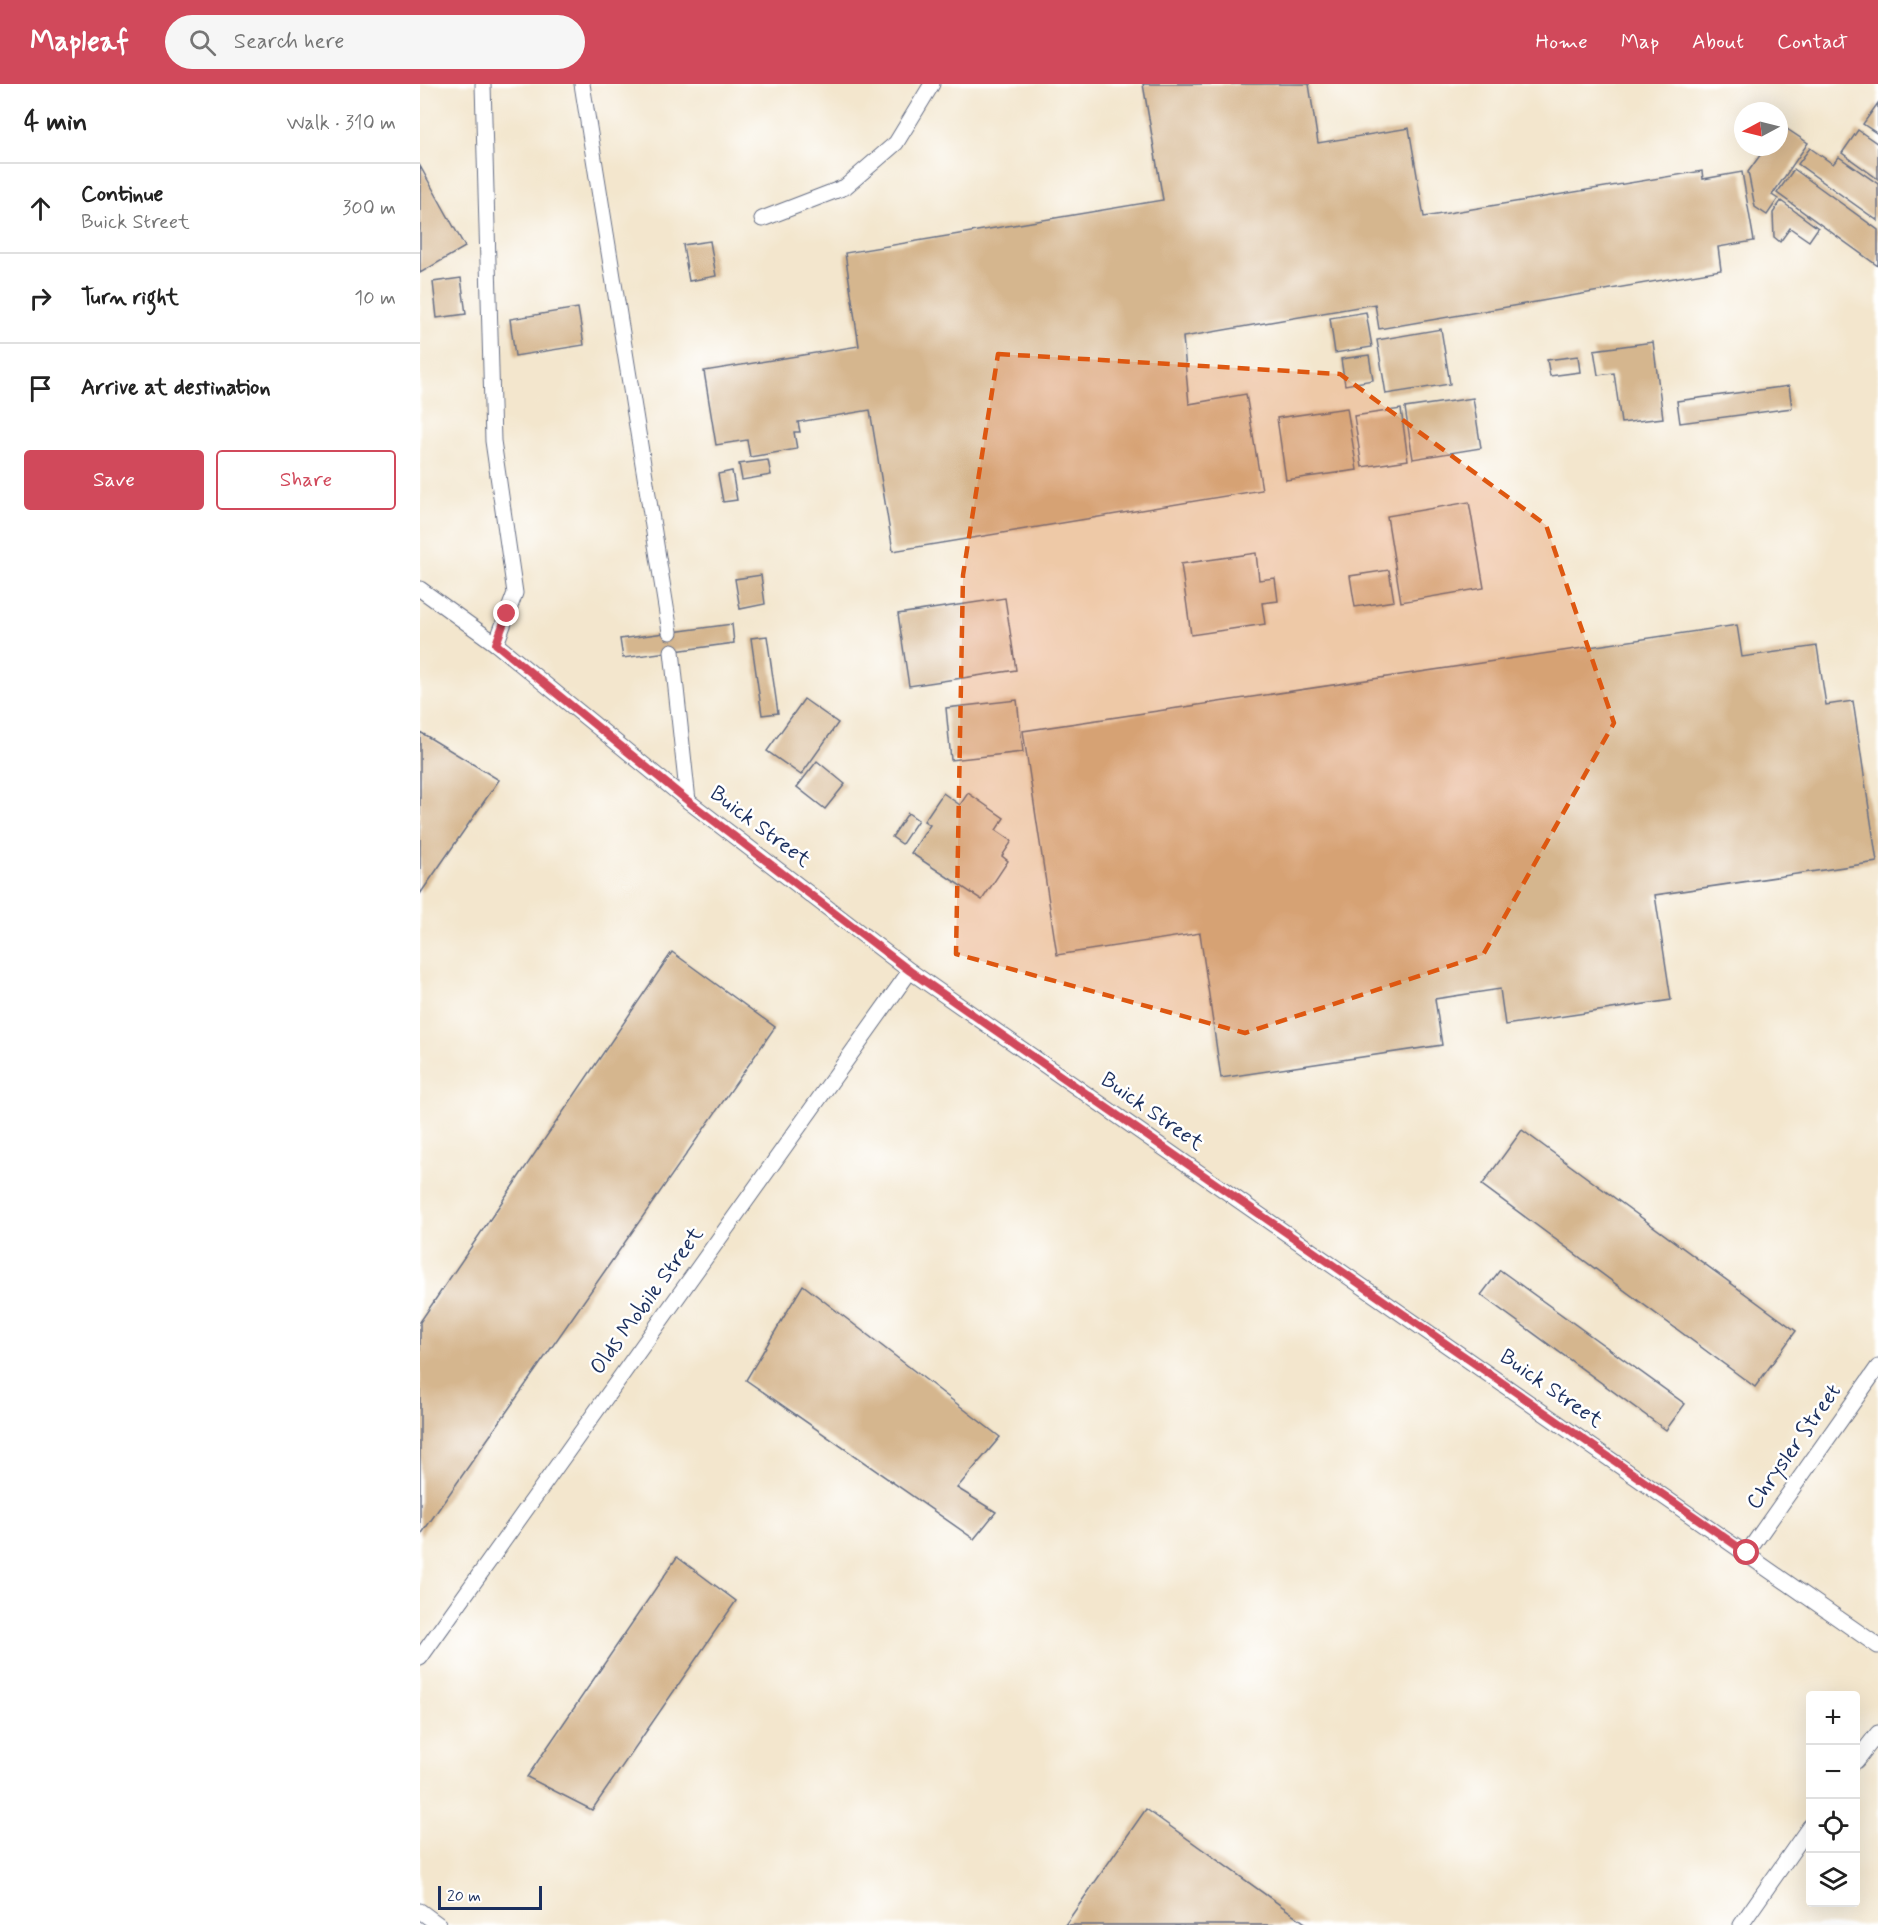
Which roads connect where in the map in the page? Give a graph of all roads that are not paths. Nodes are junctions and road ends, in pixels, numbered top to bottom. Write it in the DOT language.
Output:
graph roads {
  1 [pos="483,84"];
  2 [pos="582,84"];
  3 [pos="932,84"];
  4 [pos="762,219"];
  5 [pos="420,589"];
  6 [pos="669,632"];
  7 [pos="496,644"];
  8 [pos="672,651"];
  9 [pos="688,801"];
  10 [pos="910,971"];
  11 [pos="1878,1367"];
  12 [pos="1747,1553"];
  13 [pos="1878,1646"];
  14 [pos="420,1658"];
  15 [pos="1878,1732"];
  16 [pos="1860,1756"];
  17 [pos="1806,1832"];
  18 [pos="420,1911"];
  19 [pos="439,1925"];
  20 [pos="1741,1925"];
  1 -- 7 [label="lane"];
  2 -- 6 [label="lane"];
  3 -- 4 [label="lane"];
  5 -- 7 [label="lane, Buick Street"];
  7 -- 9 [label="lane, Buick Street"];
  8 -- 9 [label="lane"];
  9 -- 10 [label="lane, Buick Street"];
  10 -- 12 [label="lane, Buick Street"];
  10 -- 14 [label="lane, Olds Mobile Street"];
  11 -- 12 [label="lane, Chrysler Street"];
  12 -- 13 [label="lane, Buick Street"];
  15 -- 16 [label="lane"];
  17 -- 20 [label="lane"];
  18 -- 19 [label="lane"];
}
